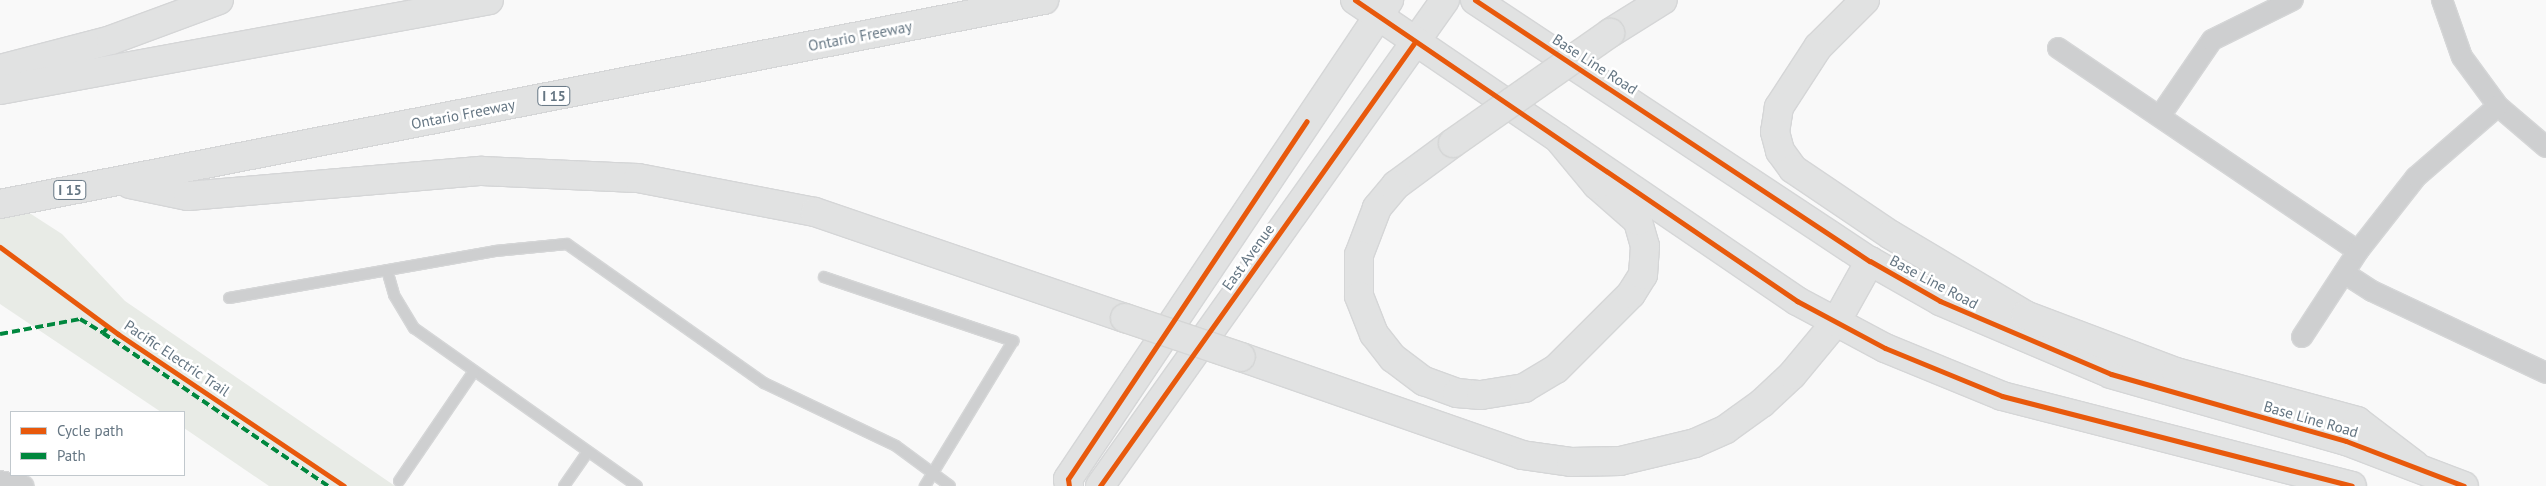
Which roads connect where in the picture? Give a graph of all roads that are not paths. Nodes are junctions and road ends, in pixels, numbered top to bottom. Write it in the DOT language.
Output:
graph roads {
  1 [pos="219,0"];
  2 [pos="489,0"];
  3 [pos="1044,0"];
  4 [pos="1354,0"];
  5 [pos="1422,0"];
  6 [pos="1445,0"];
  7 [pos="1475,0"];
  8 [pos="1663,0"];
  9 [pos="1865,0"];
  10 [pos="2293,0"];
  11 [pos="2442,0"];
  12 [pos="1383,8"];
  13 [pos="1408,37"];
  14 [pos="2058,48"];
  15 [pos="0,69"];
  16 [pos="0,90"];
  17 [pos="2498,106"];
  18 [pos="2160,116"];
  19 [pos="1558,138"];
  20 [pos="2546,147"];
  21 [pos="116,182"];
  22 [pos="12,201"];
  23 [pos="2358,251"];
  24 [pos="1870,261"];
  25 [pos="388,270"];
  26 [pos="2344,273"];
  27 [pos="824,277"];
  28 [pos="229,298"];
  29 [pos="1836,322"];
  30 [pos="2302,337"];
  31 [pos="474,371"];
  32 [pos="2546,373"];
  33 [pos="587,454"];
  34 [pos="2415,465"];
  35 [pos="934,472"];
  36 [pos="2297,478"];
  37 [pos="0,480"];
  38 [pos="399,481"];
  39 [pos="23,486"];
  40 [pos="564,486"];
  41 [pos="637,486"];
  42 [pos="925,486"];
  43 [pos="950,486"];
  44 [pos="1069,486"];
  45 [pos="1100,486"];
  46 [pos="2352,486"];
  47 [pos="2464,486"];
  1 -- 15 [label="main road"];
  2 -- 16 [label="main road"];
  3 -- 21 [label="main road, Ontario Freeway / I 15"];
  4 -- 12 [label="main road"];
  5 -- 13 [label="main road"];
  6 -- 13 [label="main road, East Avenue"];
  7 -- 24 [label="main road, Base Line Road"];
  8 -- 19 [label="main road, bridge"];
  9 -- 34 [label="main road"];
  10 -- 18 [label="street"];
  11 -- 17 [label="street"];
  12 -- 13 [label="main road"];
  12 -- 44 [label="main road, East Avenue"];
  13 -- 19 [label="main road"];
  13 -- 45 [label="main road, East Avenue"];
  14 -- 18 [label="street"];
  17 -- 20 [label="street"];
  17 -- 23 [label="street"];
  18 -- 23 [label="street"];
  19 -- 29 [label="main road"];
  21 -- 22 [label="main road, Ontario Freeway / I 15"];
  21 -- 29 [label="main road, bridge"];
  23 -- 26 [label="street"];
  24 -- 29 [label="main road"];
  24 -- 34 [label="main road, Base Line Road"];
  25 -- 28 [label="lane"];
  25 -- 31 [label="lane"];
  25 -- 35 [label="lane"];
  26 -- 30 [label="street"];
  26 -- 32 [label="street"];
  27 -- 35 [label="lane"];
  29 -- 36 [label="main road"];
  31 -- 33 [label="lane"];
  31 -- 38 [label="lane"];
  33 -- 40 [label="lane"];
  33 -- 41 [label="lane"];
  34 -- 47 [label="main road, Base Line Road"];
  35 -- 42 [label="lane"];
  35 -- 43 [label="lane"];
  36 -- 46 [label="main road"];
  37 -- 39 [label="street"];
}
